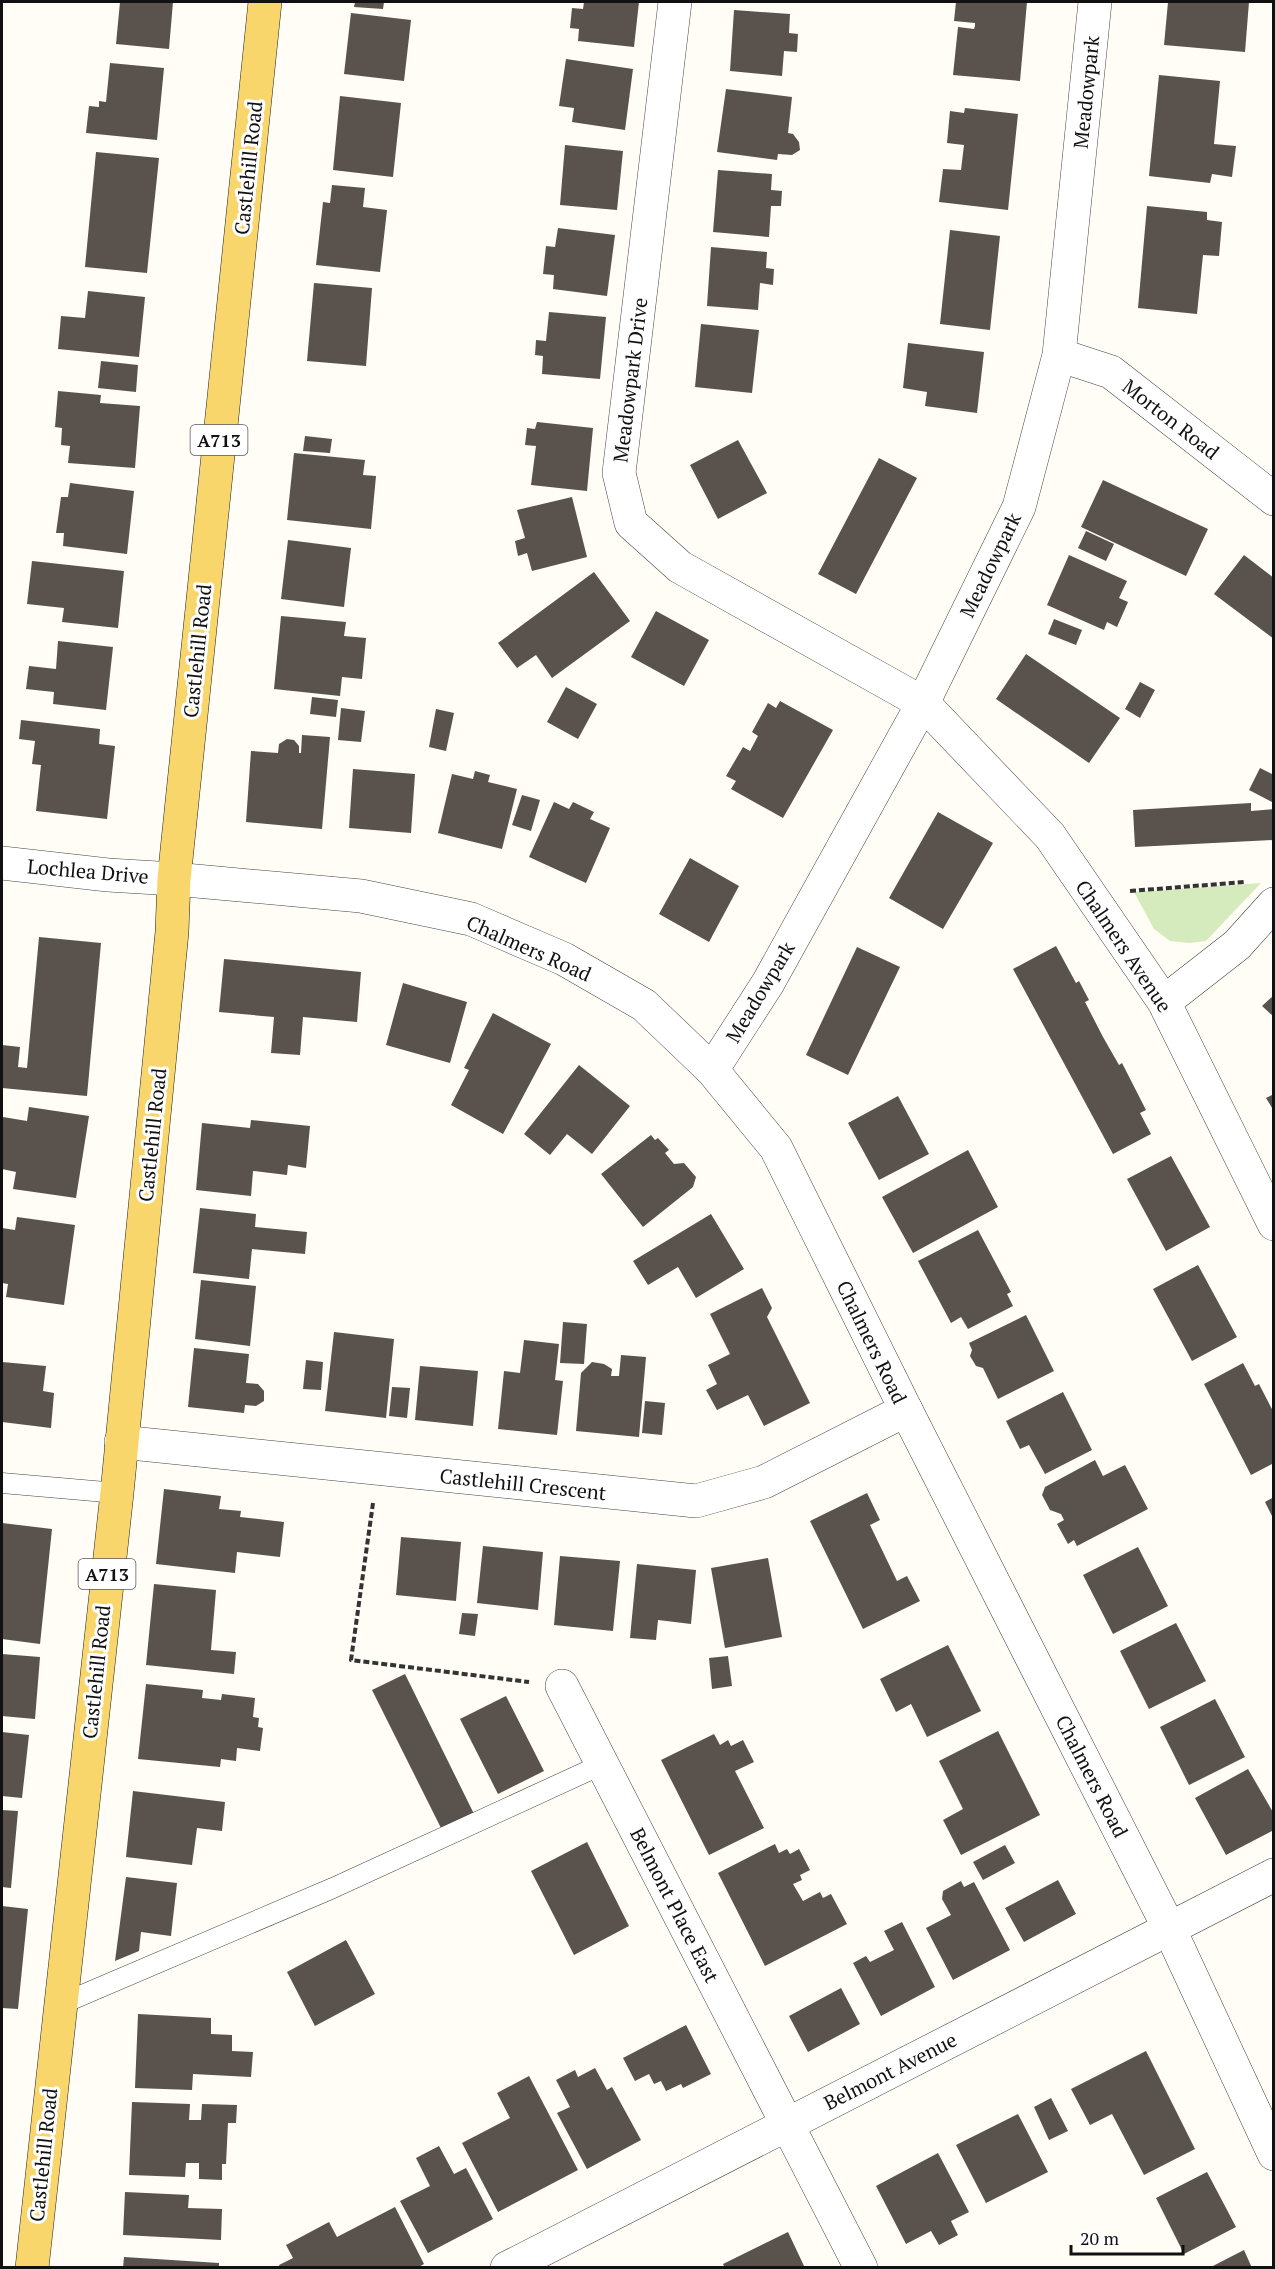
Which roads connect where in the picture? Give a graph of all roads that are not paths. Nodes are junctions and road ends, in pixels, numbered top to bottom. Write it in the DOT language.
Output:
graph roads {
  1 [pos="265,2"];
  2 [pos="675,2"];
  3 [pos="1095,2"];
  4 [pos="1059,355"];
  5 [pos="1274,499"];
  6 [pos="923,703"];
  7 [pos="2,863"];
  8 [pos="174,879"];
  9 [pos="1265,893"];
  10 [pos="1164,1002"];
  11 [pos="712,1070"];
  12 [pos="1274,1224"];
  13 [pos="906,1410"];
  14 [pos="121,1442"];
  15 [pos="2,1483"];
  16 [pos="117,1493"];
  17 [pos="562,1686"];
  18 [pos="603,1764"];
  19 [pos="1274,1875"];
  20 [pos="1169,1928"];
  21 [pos="59,2005"];
  22 [pos="787,2123"];
  23 [pos="1274,2154"];
  24 [pos="32,2268"];
  25 [pos="507,2268"];
  26 [pos="861,2268"];
  1 -- 8 [label="main road, Castlehill Road / A713"];
  2 -- 6 [label="street, Meadowpark Drive"];
  3 -- 4 [label="street, Meadowpark"];
  4 -- 5 [label="street, Morton Road"];
  4 -- 6 [label="street, Meadowpark"];
  6 -- 10 [label="street, Chalmers Avenue"];
  6 -- 11 [label="street, Meadowpark"];
  7 -- 8 [label="street, Lochlea Drive"];
  8 -- 11 [label="street, Chalmers Road"];
  8 -- 14 [label="main road, Castlehill Road / A713"];
  9 -- 10 [label="street"];
  10 -- 12 [label="street, Chalmers Avenue"];
  11 -- 13 [label="street, Chalmers Road"];
  13 -- 14 [label="street, Castlehill Crescent"];
  13 -- 20 [label="street, Chalmers Road"];
  14 -- 16 [label="main road, Castlehill Road / A713"];
  15 -- 16 [label="lane"];
  16 -- 21 [label="main road, Castlehill Road / A713"];
  17 -- 18 [label="street, Belmont Place East"];
  18 -- 21 [label="lane"];
  18 -- 22 [label="street, Belmont Place East"];
  19 -- 20 [label="street, Belmont Avenue"];
  20 -- 22 [label="street, Belmont Avenue"];
  20 -- 23 [label="street, Chalmers Road"];
  21 -- 24 [label="main road, Castlehill Road / A713"];
  22 -- 25 [label="street, Belmont Avenue"];
  22 -- 26 [label="street, Belmont Place East"];
}
